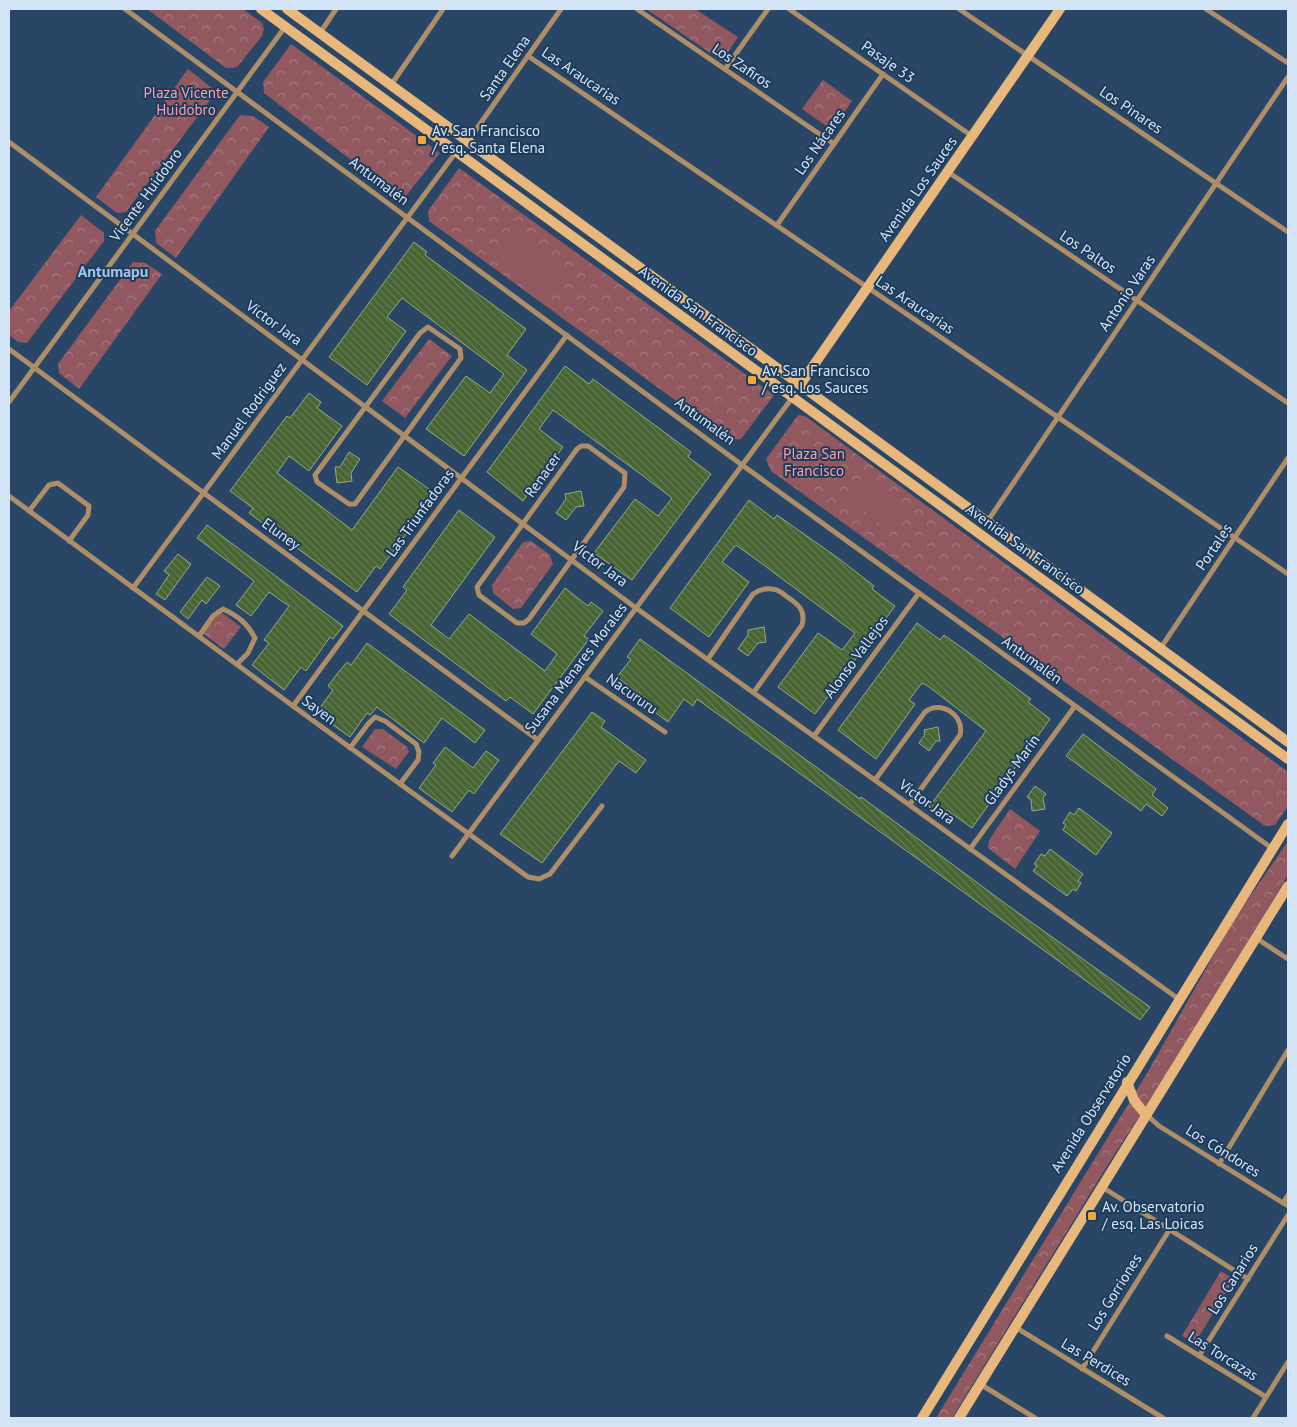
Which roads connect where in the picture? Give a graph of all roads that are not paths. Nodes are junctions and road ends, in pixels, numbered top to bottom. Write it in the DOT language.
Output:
graph roads {
  1 [pos="126,9"];
  2 [pos="261,9"];
  3 [pos="287,9"];
  4 [pos="336,9"];
  5 [pos="443,9"];
  6 [pos="561,9"];
  7 [pos="637,9"];
  8 [pos="768,9"];
  9 [pos="789,9"];
  10 [pos="959,9"];
  11 [pos="1060,9"];
  12 [pos="1206,9"];
  13 [pos="286,27"];
  14 [pos="320,32"];
  15 [pos="528,56"];
  16 [pos="1028,56"];
  17 [pos="1288,64"];
  18 [pos="725,69"];
  19 [pos="883,74"];
  20 [pos="1288,78"];
  21 [pos="391,85"];
  22 [pos="238,92"];
  23 [pos="972,136"];
  24 [pos="468,141"];
  25 [pos="9,142"];
  26 [pos="834,144"];
  27 [pos="456,152"];
  28 [pos="948,172"];
  29 [pos="1216,183"];
  30 [pos="407,217"];
  31 [pos="777,225"];
  32 [pos="1288,232"];
  33 [pos="133,234"];
  34 [pos="868,287"];
  35 [pos="1137,300"];
  36 [pos="567,335"];
  37 [pos="9,349"];
  38 [pos="302,359"];
  39 [pos="34,368"];
  40 [pos="800,386"];
  41 [pos="792,398"];
  42 [pos="9,402"];
  43 [pos="1288,403"];
  44 [pos="365,406"];
  45 [pos="1058,417"];
  46 [pos="406,436"];
  47 [pos="1288,458"];
  48 [pos="742,465"];
  49 [pos="462,478"];
  50 [pos="204,493"];
  51 [pos="9,496"];
  52 [pos="29,511"];
  53 [pos="986,522"];
  54 [pos="524,524"];
  55 [pos="1235,538"];
  56 [pos="69,541"];
  57 [pos="572,559"];
  58 [pos="1288,574"];
  59 [pos="133,588"];
  60 [pos="919,593"];
  61 [pos="636,608"];
  62 [pos="363,611"];
  63 [pos="199,636"];
  64 [pos="1160,649"];
  65 [pos="708,659"];
  66 [pos="237,664"];
  67 [pos="585,677"];
  68 [pos="754,692"];
  69 [pos="293,706"];
  70 [pos="1075,706"];
  71 [pos="665,732"];
  72 [pos="814,736"];
  73 [pos="538,740"];
  74 [pos="1288,742"];
  75 [pos="350,748"];
  76 [pos="1288,759"];
  77 [pos="875,780"];
  78 [pos="400,784"];
  79 [pos="910,804"];
  80 [pos="602,806"];
  81 [pos="1288,824"];
  82 [pos="469,834"];
  83 [pos="970,848"];
  84 [pos="1273,849"];
  85 [pos="452,856"];
  86 [pos="1288,886"];
  87 [pos="1256,938"];
  88 [pos="1288,959"];
  89 [pos="1180,1000"];
  90 [pos="1288,1050"];
  91 [pos="1128,1082"];
  92 [pos="1146,1115"];
  93 [pos="1219,1164"];
  94 [pos="1102,1187"];
  95 [pos="1288,1195"];
  96 [pos="1286,1205"];
  97 [pos="1288,1215"];
  98 [pos="1170,1229"];
  99 [pos="1248,1279"];
  100 [pos="1015,1328"];
  101 [pos="1167,1336"];
  102 [pos="1199,1356"];
  103 [pos="1288,1362"];
  104 [pos="1082,1369"];
  105 [pos="1286,1372"];
  106 [pos="980,1384"];
  107 [pos="1266,1397"];
  108 [pos="922,1418"];
  109 [pos="959,1418"];
  110 [pos="1035,1418"];
  111 [pos="1163,1418"];
  112 [pos="1253,1418"];
  1 -- 22 [label="street, Antumalén"];
  2 -- 13 [label="main road, Avenida San Francisco"];
  3 -- 14 [label="main road, Avenida San Francisco"];
  4 -- 14 [label="street"];
  5 -- 21 [label="street"];
  6 -- 15 [label="street, Santa Elena"];
  7 -- 18 [label="street, Los Zafiros"];
  8 -- 18 [label="street"];
  9 -- 19 [label="street, Pasaje 33"];
  10 -- 16 [label="street, Los Pinares"];
  11 -- 16 [label="main road, Avenida Los Sauces"];
  12 -- 17 [label="street"];
  13 -- 22 [label="street, Vicente Huidobro"];
  13 -- 27 [label="main road, Avenida San Francisco"];
  14 -- 21 [label="main road, Avenida San Francisco"];
  15 -- 24 [label="street, Santa Elena"];
  15 -- 31 [label="street, Las Araucarias"];
  16 -- 23 [label="main road, Avenida Los Sauces"];
  16 -- 29 [label="street, Los Pinares"];
  18 -- 26 [label="street, Los Zafiros"];
  19 -- 23 [label="street, Pasaje 33"];
  19 -- 26 [label="street, Los Nácares"];
  20 -- 29 [label="street, Antonio Varas"];
  21 -- 24 [label="main road, Avenida San Francisco"];
  22 -- 30 [label="street, Antumalén"];
  22 -- 33 [label="street, Vicente Huidobro"];
  23 -- 28 [label="main road, Avenida Los Sauces"];
  24 -- 40 [label="main road, Avenida San Francisco"];
  25 -- 33 [label="street, Víctor Jara"];
  26 -- 31 [label="street, Los Nácares"];
  27 -- 30 [label="street, Manuel Rodriguez"];
  27 -- 41 [label="main road, Avenida San Francisco"];
  28 -- 34 [label="main road, Avenida Los Sauces"];
  28 -- 35 [label="street, Los Paltos"];
  29 -- 32 [label="street, Los Pinares"];
  29 -- 35 [label="street, Antonio Varas"];
  30 -- 36 [label="street, Antumalén"];
  30 -- 38 [label="street, Manuel Rodriguez"];
  31 -- 34 [label="street, Las Araucarias"];
  33 -- 38 [label="street, Víctor Jara"];
  33 -- 39 [label="street, Vicente Huidobro"];
  34 -- 40 [label="main road, Avenida Los Sauces"];
  34 -- 45 [label="street, Las Araucarias"];
  35 -- 43 [label="street, Los Paltos"];
  35 -- 45 [label="street, Antonio Varas"];
  36 -- 48 [label="street, Antumalén"];
  36 -- 49 [label="street, Las Triunfadoras"];
  37 -- 39 [label="street, Eluney"];
  38 -- 44 [label="street, Víctor Jara"];
  38 -- 50 [label="street, Manuel Rodriguez"];
  39 -- 42 [label="street, Vicente Huidobro"];
  39 -- 50 [label="street, Eluney"];
  40 -- 53 [label="main road, Avenida San Francisco"];
  41 -- 48 [label="street, Susana Menares Morales"];
  41 -- 76 [label="main road, Avenida San Francisco"];
  44 -- 46 [label="street, Víctor Jara"];
  44 -- 46 [label="street"];
  44 -- 46 [label="street"];
  45 -- 53 [label="street, Antonio Varas"];
  45 -- 55 [label="street, Las Araucarias"];
  46 -- 49 [label="street, Víctor Jara"];
  47 -- 55 [label="street, Portales"];
  48 -- 60 [label="street, Antumalén"];
  48 -- 61 [label="street, Susana Menares Morales"];
  49 -- 54 [label="street, Víctor Jara"];
  49 -- 62 [label="street, Las Triunfadoras"];
  50 -- 59 [label="street, Manuel Rodriguez"];
  50 -- 62 [label="street, Eluney"];
  51 -- 52 [label="street, Sayen"];
  52 -- 56 [label="street, Sayen"];
  52 -- 56 [label="street"];
  53 -- 64 [label="main road, Avenida San Francisco"];
  54 -- 57 [label="street, Víctor Jara"];
  54 -- 57 [label="street"];
  54 -- 57 [label="street, Renacer"];
  55 -- 58 [label="street, Las Araucarias"];
  55 -- 64 [label="street, Portales"];
  56 -- 59 [label="street, Sayen"];
  57 -- 61 [label="street, Víctor Jara"];
  59 -- 63 [label="street, Sayen"];
  60 -- 70 [label="street, Antumalén"];
  60 -- 72 [label="street, Alonso Vallejos"];
  61 -- 65 [label="street, Víctor Jara"];
  61 -- 67 [label="street, Susana Menares Morales"];
  62 -- 69 [label="street, Las Triunfadoras"];
  62 -- 73 [label="street, Eluney"];
  63 -- 66 [label="street, Sayen"];
  63 -- 66 [label="street"];
  64 -- 74 [label="main road, Avenida San Francisco"];
  65 -- 68 [label="street, Víctor Jara"];
  65 -- 68 [label="street"];
  66 -- 69 [label="street, Sayen"];
  67 -- 71 [label="street, Nacururu"];
  67 -- 73 [label="street, Susana Menares Morales"];
  68 -- 72 [label="street, Víctor Jara"];
  69 -- 75 [label="street, Sayen"];
  70 -- 83 [label="street, Gladys Marín"];
  70 -- 84 [label="street, Antumalén"];
  72 -- 77 [label="street, Víctor Jara"];
  73 -- 82 [label="street, Susana Menares Morales"];
  75 -- 78 [label="street, Sayen"];
  75 -- 78 [label="street"];
  77 -- 79 [label="street, Víctor Jara"];
  77 -- 79 [label="street"];
  78 -- 82 [label="street, Sayen"];
  79 -- 83 [label="street, Víctor Jara"];
  80 -- 82 [label="street, Sayen"];
  81 -- 84 [label="main road, Avenida Observatorio"];
  82 -- 85 [label="street, Susana Menares Morales"];
  83 -- 89 [label="street, Víctor Jara"];
  84 -- 89 [label="main road, Avenida Observatorio"];
  86 -- 87 [label="main road"];
  87 -- 88 [label="street"];
  87 -- 92 [label="main road"];
  89 -- 91 [label="main road, Avenida Observatorio"];
  90 -- 93 [label="street"];
  91 -- 92 [label="main road"];
  91 -- 108 [label="main road, Avenida Observatorio"];
  92 -- 93 [label="street, Los Cóndores"];
  92 -- 94 [label="main road"];
  93 -- 96 [label="street, Los Cóndores"];
  94 -- 98 [label="street"];
  94 -- 100 [label="main road"];
  95 -- 96 [label="street"];
  97 -- 99 [label="street, Los Canarios"];
  98 -- 99 [label="street"];
  98 -- 104 [label="street, Los Gorriones"];
  99 -- 102 [label="street, Los Canarios"];
  100 -- 104 [label="street, Las Perdices"];
  100 -- 106 [label="main road"];
  101 -- 102 [label="street, Las Torcazas"];
  102 -- 107 [label="street, Las Torcazas"];
  103 -- 105 [label="street"];
  104 -- 111 [label="street, Las Perdices"];
  105 -- 107 [label="street"];
  106 -- 109 [label="main road"];
  106 -- 110 [label="street"];
  107 -- 112 [label="street"];
}
